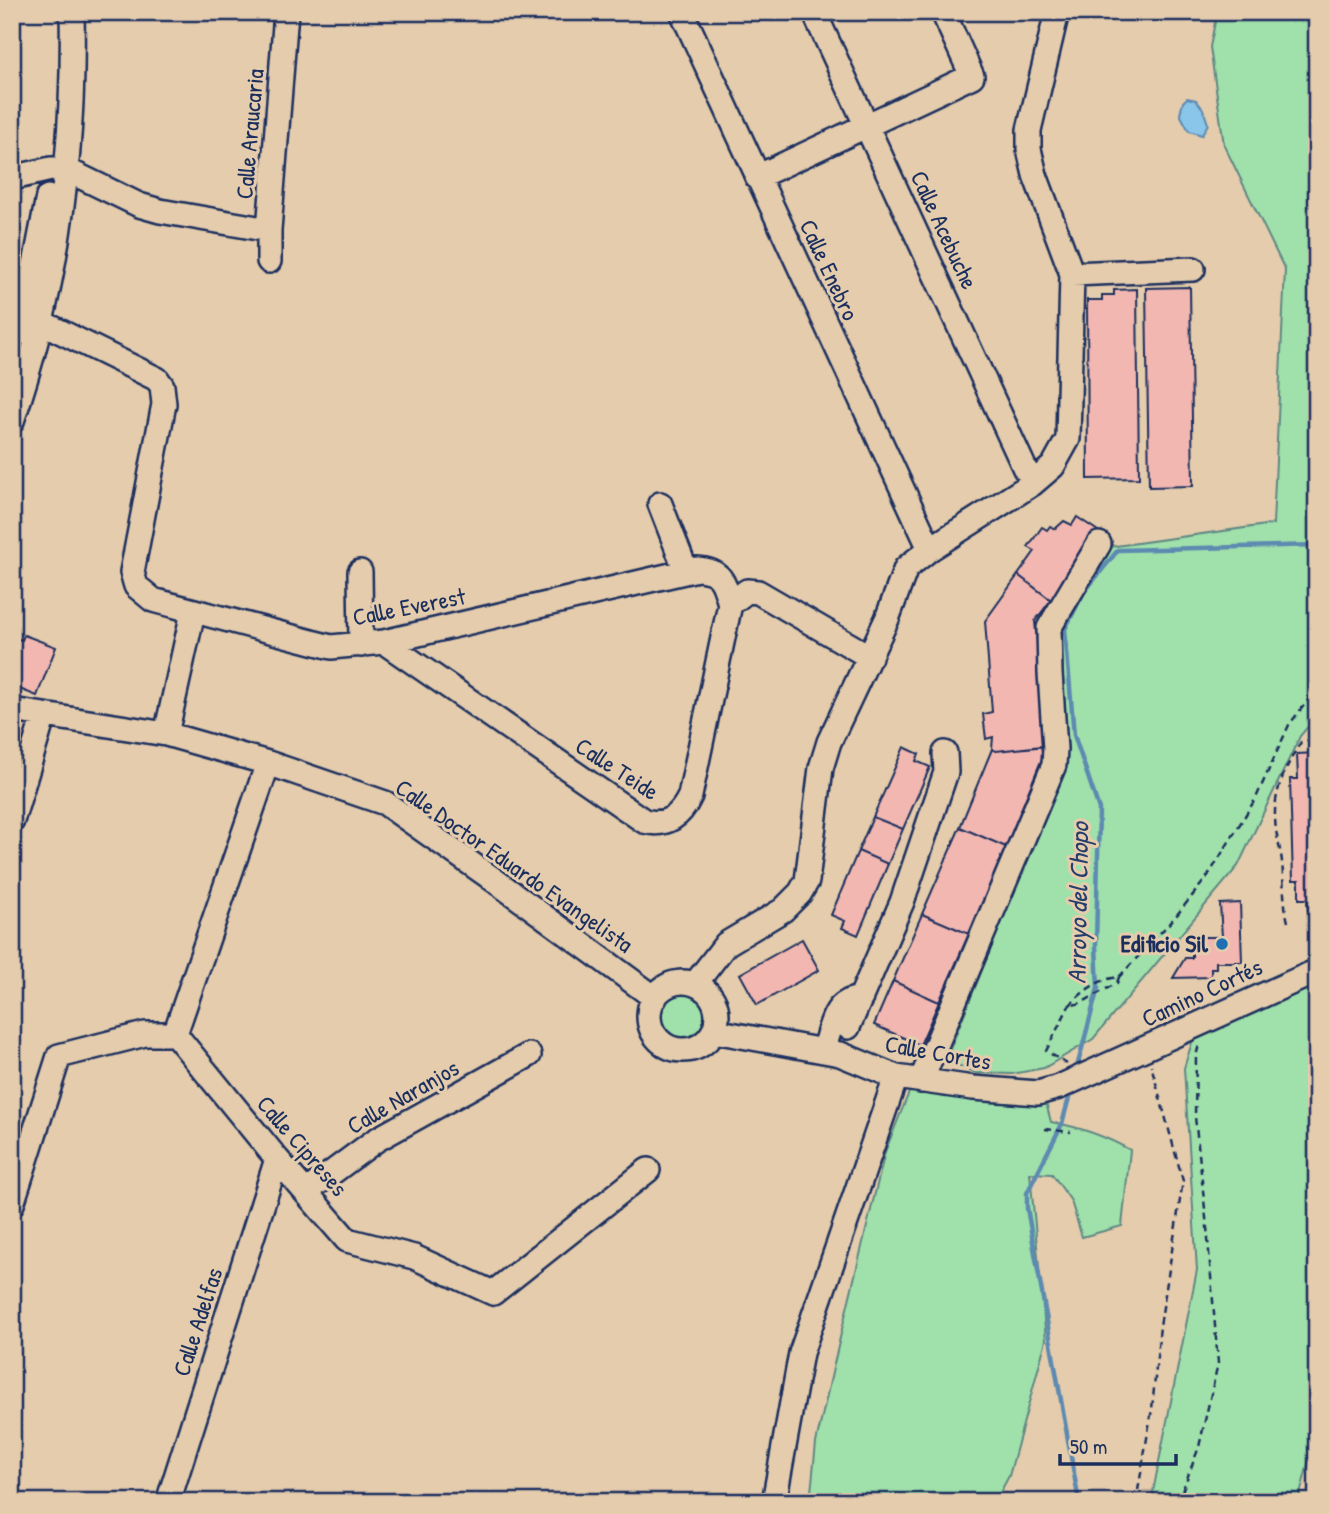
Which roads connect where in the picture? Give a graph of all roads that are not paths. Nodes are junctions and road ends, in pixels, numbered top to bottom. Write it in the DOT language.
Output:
graph roads {
  1 [pos="58,12"];
  2 [pos="72,12"];
  3 [pos="286,12"];
  4 [pos="682,12"];
  5 [pos="814,12"];
  6 [pos="943,12"];
  7 [pos="1057,12"];
  8 [pos="866,125"];
  9 [pos="58,169"];
  10 [pos="757,177"];
  11 [pos="12,178"];
  12 [pos="269,230"];
  13 [pos="269,261"];
  14 [pos="1193,269"];
  15 [pos="1072,274"];
  16 [pos="41,322"];
  17 [pos="12,368"];
  18 [pos="12,421"];
  19 [pos="1025,469"];
  20 [pos="660,504"];
  21 [pos="1099,544"];
  22 [pos="930,549"];
  23 [pos="686,571"];
  24 [pos="360,572"];
  25 [pos="730,604"];
  26 [pos="193,612"];
  27 [pos="384,642"];
  28 [pos="361,645"];
  29 [pos="870,657"];
  30 [pos="12,710"];
  31 [pos="44,715"];
  32 [pos="166,734"];
  33 [pos="945,753"];
  34 [pos="268,763"];
  35 [pos="12,821"];
  36 [pos="1317,971"];
  37 [pos="695,984"];
  38 [pos="655,998"];
  39 [pos="861,998"];
  40 [pos="848,1027"];
  41 [pos="714,1031"];
  42 [pos="175,1034"];
  43 [pos="823,1051"];
  44 [pos="529,1055"];
  45 [pos="1109,1064"];
  46 [pos="896,1077"];
  47 [pos="921,1081"];
  48 [pos="277,1159"];
  49 [pos="648,1170"];
  50 [pos="307,1191"];
  51 [pos="12,1204"];
  52 [pos="168,1502"];
  53 [pos="774,1502"];
  1 -- 9 [label="street"];
  2 -- 9 [label="street"];
  3 -- 12 [label="street, Calle Araucaria"];
  4 -- 10 [label="street, Calle Enebro"];
  5 -- 8 [label="street, Calle Acebuche"];
  6 -- 8 [label="street"];
  7 -- 15 [label="street"];
  8 -- 10 [label="street"];
  8 -- 19 [label="street, Calle Acebuche"];
  9 -- 11 [label="street"];
  9 -- 12 [label="street"];
  9 -- 16 [label="street"];
  9 -- 17 [label="street"];
  10 -- 22 [label="street, Calle Enebro"];
  12 -- 13 [label="street, Calle Araucaria"];
  14 -- 15 [label="street"];
  15 -- 22 [label="street"];
  16 -- 18 [label="street"];
  16 -- 26 [label="street, Calle Everest"];
  20 -- 23 [label="street"];
  21 -- 47 [label="street"];
  22 -- 29 [label="street"];
  23 -- 25 [label="street, Calle Everest"];
  23 -- 27 [label="street, Calle Everest"];
  24 -- 28 [label="street"];
  25 -- 27 [label="street, Calle Teide"];
  25 -- 29 [label="street"];
  26 -- 28 [label="street, Calle Everest"];
  26 -- 32 [label="street"];
  27 -- 28 [label="street, Calle Everest"];
  29 -- 37 [label="street"];
  30 -- 31 [label="street, Calle Doctor Eduardo Evangelista"];
  31 -- 32 [label="street, Calle Doctor Eduardo Evangelista"];
  31 -- 35 [label="street"];
  32 -- 34 [label="street, Calle Doctor Eduardo Evangelista"];
  33 -- 39 [label="street"];
  34 -- 38 [label="street, Calle Doctor Eduardo Evangelista"];
  34 -- 42 [label="street"];
  36 -- 45 [label="street, Camino Cortés"];
  37 -- 38 [label="street"];
  37 -- 41 [label="street"];
  38 -- 41 [label="street"];
  39 -- 40 [label="street"];
  39 -- 43 [label="street"];
  41 -- 43 [label="street, Calle Cortes"];
  42 -- 48 [label="street, Calle Cipreses"];
  42 -- 51 [label="street"];
  43 -- 46 [label="street, Calle Cortes"];
  44 -- 50 [label="street, Calle Naranjos"];
  45 -- 47 [label="street, Calle Cortes"];
  46 -- 47 [label="street, Calle Cortes"];
  46 -- 53 [label="street"];
  48 -- 50 [label="street, Calle Cipreses"];
  48 -- 52 [label="street, Calle Adelfas"];
  49 -- 50 [label="street, Calle Cipreses"];
}
